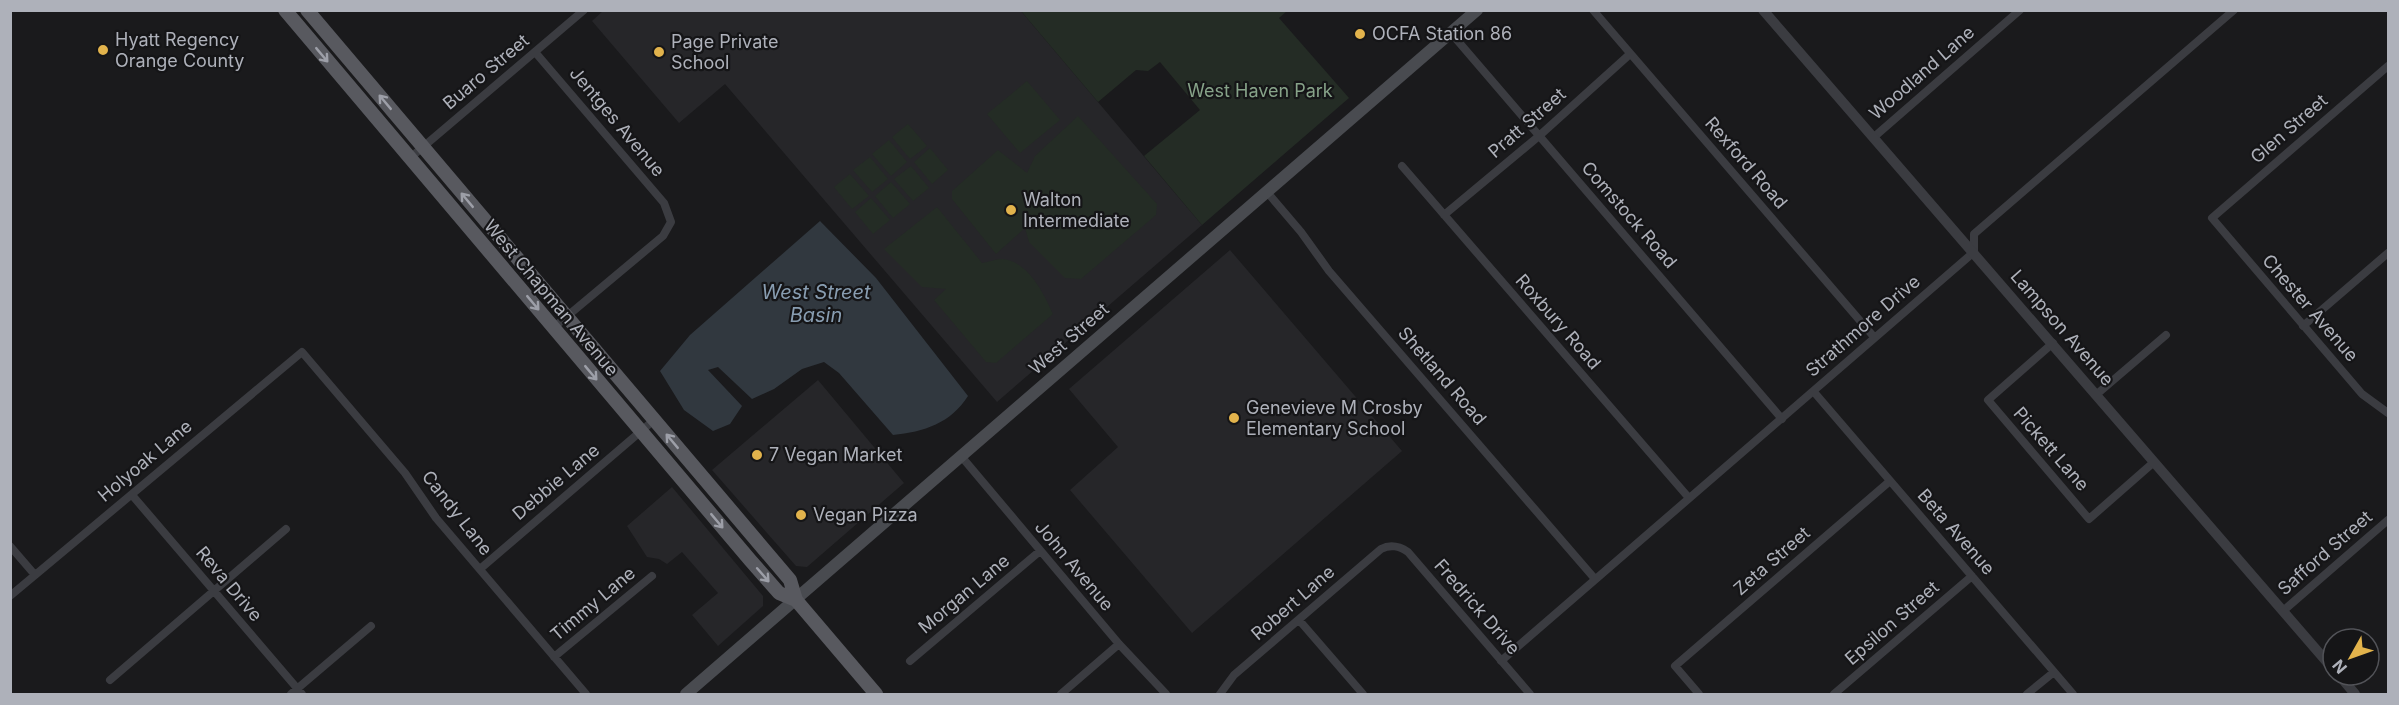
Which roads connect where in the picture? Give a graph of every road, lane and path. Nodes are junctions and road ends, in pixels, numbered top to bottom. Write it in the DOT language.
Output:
graph roads {
  1 [pos="285,10"];
  2 [pos="307,10"];
  3 [pos="584,10"];
  4 [pos="1477,10"];
  5 [pos="1593,10"];
  6 [pos="1763,10"];
  7 [pos="2020,10"];
  8 [pos="2234,10"];
  9 [pos="1451,33"];
  10 [pos="535,52"];
  11 [pos="1630,54"];
  12 [pos="2388,66"];
  13 [pos="1539,136"];
  14 [pos="1874,137"];
  15 [pos="423,147"];
  16 [pos="410,158"];
  17 [pos="1402,166"];
  18 [pos="1267,192"];
  19 [pos="1444,215"];
  20 [pos="2212,218"];
  21 [pos="1974,252"];
  22 [pos="2388,253"];
  23 [pos="567,317"];
  24 [pos="2303,326"];
  25 [pos="554,328"];
  26 [pos="2166,335"];
  27 [pos="1874,338"];
  28 [pos="2053,343"];
  29 [pos="303,352"];
  30 [pos="1814,392"];
  31 [pos="2097,394"];
  32 [pos="2388,413"];
  33 [pos="1782,419"];
  34 [pos="654,420"];
  35 [pos="641,432"];
  36 [pos="961,456"];
  37 [pos="2154,462"];
  38 [pos="1890,481"];
  39 [pos="132,495"];
  40 [pos="1689,498"];
  41 [pos="2388,520"];
  42 [pos="286,529"];
  43 [pos="10,546"];
  44 [pos="1395,546"];
  45 [pos="1040,551"];
  46 [pos="480,569"];
  47 [pos="35,575"];
  48 [pos="652,576"];
  49 [pos="1972,576"];
  50 [pos="1595,579"];
  51 [pos="214,592"];
  52 [pos="10,596"];
  53 [pos="796,600"];
  54 [pos="2283,611"];
  55 [pos="1299,620"];
  56 [pos="371,626"];
  57 [pos="1119,644"];
  58 [pos="2321,655"];
  59 [pos="554,657"];
  60 [pos="910,661"];
  61 [pos="1501,661"];
  62 [pos="2054,672"];
  63 [pos="110,680"];
  64 [pos="297,693"];
  65 [pos="586,694"];
  66 [pos="686,694"];
  67 [pos="876,694"];
  68 [pos="1061,694"];
  69 [pos="1166,694"];
  70 [pos="1220,694"];
  71 [pos="1364,694"];
  72 [pos="1530,694"];
  73 [pos="1699,694"];
  74 [pos="1834,694"];
  75 [pos="2027,694"];
  76 [pos="2073,694"];
  1 -- 16 [label="main road, West Chapman Avenue, one-way"];
  15 -- 2 [label="main road, West Chapman Avenue, one-way"];
  3 -- 10 [label="street, Buaro Street"];
  4 -- 9 [label="main road, West Street"];
  5 -- 11 [label="street, Rexford Road"];
  6 -- 14 [label="street, Lampson Avenue"];
  7 -- 14 [label="street, Woodland Lane"];
  8 -- 21 [label="street, Strathmore Drive"];
  9 -- 13 [label="street, Comstock Road"];
  9 -- 18 [label="main road, West Street"];
  10 -- 15 [label="street, Buaro Street"];
  10 -- 23 [label="street, Jentges Avenue"];
  11 -- 13 [label="street, Pratt Street"];
  11 -- 27 [label="street, Rexford Road"];
  12 -- 20 [label="street, Glen Street"];
  13 -- 19 [label="street, Pratt Street"];
  13 -- 33 [label="street, Comstock Road"];
  14 -- 21 [label="street, Lampson Avenue"];
  15 -- 16 [label="street, Buaro Street"];
  23 -- 15 [label="main road, West Chapman Avenue, one-way"];
  16 -- 25 [label="main road, West Chapman Avenue, one-way"];
  17 -- 19 [label="street, Roxbury Road"];
  18 -- 36 [label="main road, West Street"];
  18 -- 50 [label="street, Shetland Road"];
  19 -- 40 [label="street, Roxbury Road"];
  20 -- 24 [label="street, Chester Avenue"];
  21 -- 27 [label="street, Strathmore Drive"];
  21 -- 28 [label="street, Lampson Avenue"];
  22 -- 24 [label="street"];
  23 -- 25 [label="street"];
  23 -- 34 [label="main road, West Chapman Avenue"];
  24 -- 32 [label="street, Chester Avenue"];
  25 -- 35 [label="main road, West Chapman Avenue, one-way"];
  26 -- 31 [label="street"];
  27 -- 30 [label="street, Strathmore Drive"];
  28 -- 31 [label="street, Lampson Avenue"];
  28 -- 37 [label="street, Pickett Lane"];
  29 -- 39 [label="street, Holyoak Lane"];
  29 -- 46 [label="street, Candy Lane"];
  30 -- 33 [label="street, Strathmore Drive"];
  30 -- 38 [label="street, Beta Avenue"];
  31 -- 37 [label="street, Lampson Avenue"];
  33 -- 40 [label="street, Strathmore Drive"];
  34 -- 35 [label="street, Debbie Lane"];
  53 -- 34 [label="main road, West Chapman Avenue, one-way"];
  35 -- 46 [label="street, Debbie Lane"];
  35 -- 53 [label="main road, West Chapman Avenue, one-way"];
  36 -- 45 [label="street, John Avenue"];
  36 -- 53 [label="main road, West Street"];
  37 -- 54 [label="street, Lampson Avenue"];
  38 -- 49 [label="street, Beta Avenue"];
  38 -- 73 [label="street, Zeta Street"];
  39 -- 47 [label="street, Holyoak Lane"];
  39 -- 51 [label="street, Reva Drive"];
  40 -- 50 [label="street, Strathmore Drive"];
  41 -- 54 [label="street, Safford Street"];
  42 -- 51 [label="street"];
  43 -- 47 [label="street"];
  44 -- 55 [label="street, Robert Lane"];
  44 -- 61 [label="street, Fredrick Drive"];
  45 -- 57 [label="street, John Avenue"];
  45 -- 60 [label="street, Morgan Lane"];
  46 -- 59 [label="street, Candy Lane"];
  47 -- 52 [label="street, Holyoak Lane"];
  48 -- 59 [label="street, Timmy Lane"];
  49 -- 62 [label="street, Beta Avenue"];
  49 -- 74 [label="street, Epsilon Street"];
  50 -- 61 [label="street, Strathmore Drive"];
  51 -- 63 [label="street"];
  51 -- 64 [label="street, Reva Drive"];
  53 -- 66 [label="main road, West Street"];
  53 -- 67 [label="main road, West Chapman Avenue"];
  54 -- 58 [label="street, Lampson Avenue"];
  55 -- 70 [label="street, Robert Lane"];
  55 -- 71 [label="street"];
  56 -- 64 [label="street"];
  57 -- 68 [label="street"];
  57 -- 69 [label="street, John Avenue"];
  59 -- 65 [label="street, Candy Lane"];
  61 -- 72 [label="street, Fredrick Drive"];
  62 -- 75 [label="street"];
  62 -- 76 [label="street, Beta Avenue"];
}
